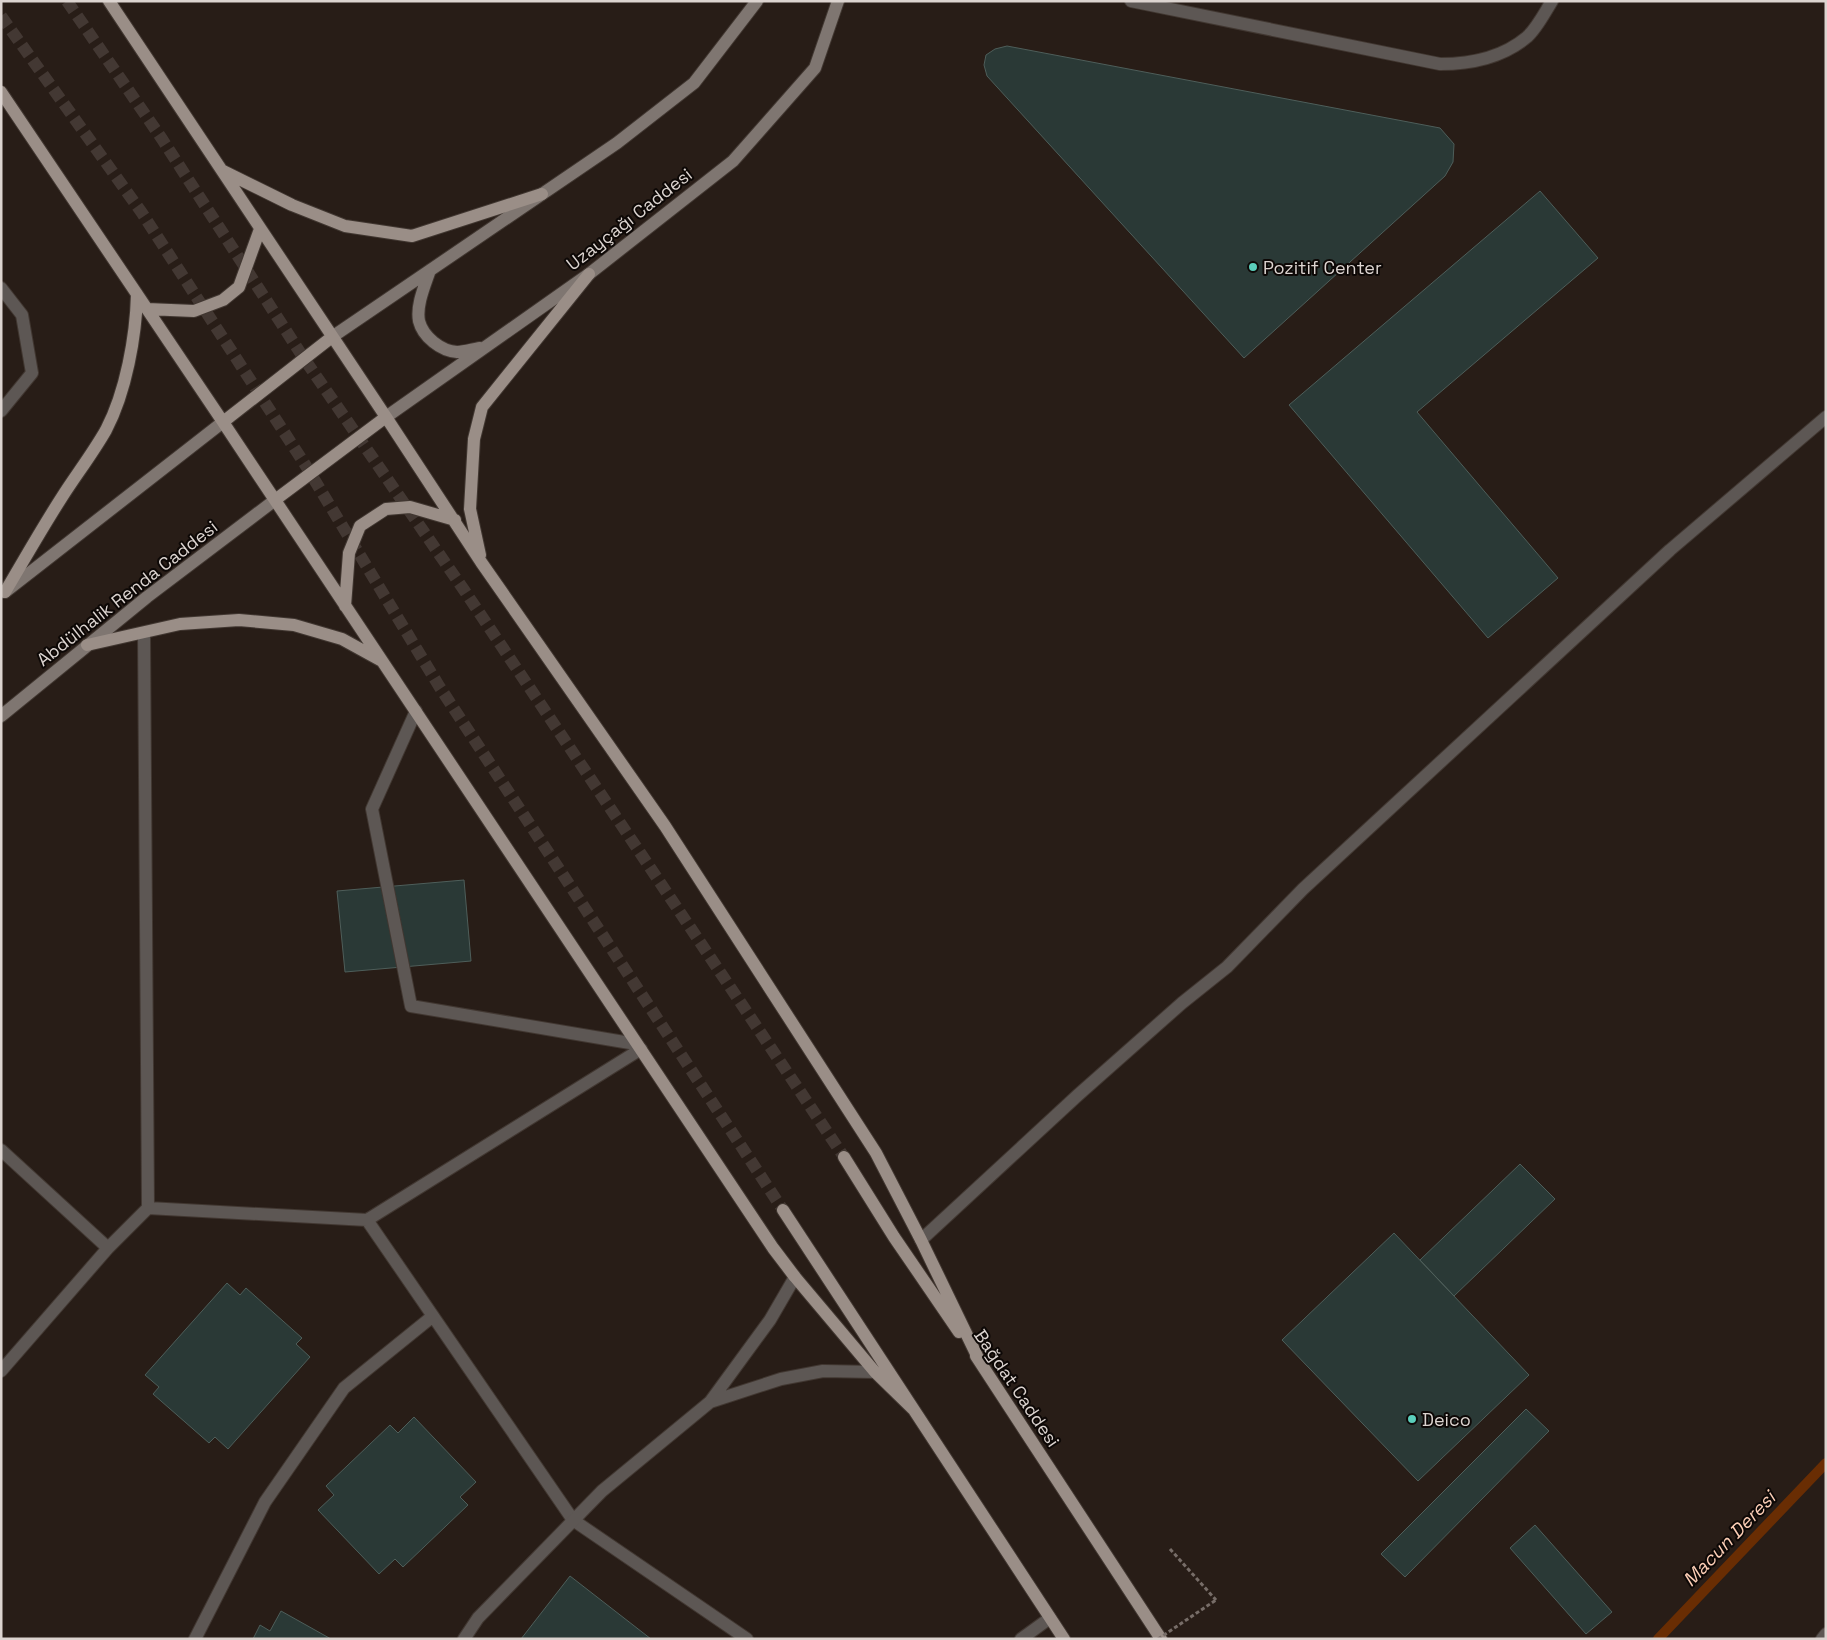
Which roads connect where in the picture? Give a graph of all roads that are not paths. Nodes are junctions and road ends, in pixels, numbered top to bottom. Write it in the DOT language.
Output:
graph roads {
  1 [pos="109,1"];
  2 [pos="757,1"];
  3 [pos="838,1"];
  4 [pos="1131,1"];
  5 [pos="1552,1"];
  6 [pos="1,92"];
  7 [pos="222,171"];
  8 [pos="542,194"];
  9 [pos="260,229"];
  10 [pos="430,270"];
  11 [pos="589,274"];
  12 [pos="1,288"];
  13 [pos="137,294"];
  14 [pos="147,309"];
  15 [pos="332,337"];
  16 [pos="486,347"];
  17 [pos="1,410"];
  18 [pos="386,417"];
  19 [pos="1826,418"];
  20 [pos="223,422"];
  21 [pos="275,500"];
  22 [pos="455,520"];
  23 [pos="481,562"];
  24 [pos="3,593"];
  25 [pos="346,606"];
  26 [pos="144,633"];
  27 [pos="87,645"];
  28 [pos="384,662"];
  29 [pos="416,711"];
  30 [pos="1,716"];
  31 [pos="639,1047"];
  32 [pos="1,1150"];
  33 [pos="844,1157"];
  34 [pos="148,1208"];
  35 [pos="783,1210"];
  36 [pos="367,1220"];
  37 [pos="921,1240"];
  38 [pos="108,1248"];
  39 [pos="795,1277"];
  40 [pos="433,1316"];
  41 [pos="980,1362"];
  42 [pos="1,1371"];
  43 [pos="874,1372"];
  44 [pos="710,1402"];
  45 [pos="913,1409"];
  46 [pos="573,1520"];
  47 [pos="1050,1618"];
  48 [pos="1826,1634"];
  49 [pos="195,1639"];
  50 [pos="464,1639"];
  51 [pos="747,1639"];
  52 [pos="1021,1639"];
  53 [pos="1064,1639"];
  54 [pos="1159,1639"];
  55 [pos="1822,1639"];
  1 -- 7 [label="main road"];
  2 -- 8 [label="main road"];
  3 -- 11 [label="main road, Uzayçağı Caddesi"];
  4 -- 5 [label="street"];
  6 -- 13 [label="main road"];
  7 -- 8 [label="main road"];
  7 -- 9 [label="main road"];
  8 -- 10 [label="main road"];
  9 -- 14 [label="main road"];
  9 -- 15 [label="main road"];
  10 -- 15 [label="main road"];
  10 -- 16 [label="main road"];
  11 -- 16 [label="main road, Uzayçağı Caddesi"];
  11 -- 23 [label="main road"];
  12 -- 17 [label="street"];
  13 -- 14 [label="main road"];
  13 -- 24 [label="main road"];
  14 -- 20 [label="main road"];
  15 -- 18 [label="main road"];
  15 -- 20 [label="main road"];
  16 -- 18 [label="main road, Uzayçağı Caddesi"];
  18 -- 21 [label="main road"];
  18 -- 22 [label="main road"];
  19 -- 37 [label="street"];
  20 -- 21 [label="main road"];
  20 -- 24 [label="main road"];
  21 -- 25 [label="main road"];
  21 -- 27 [label="main road, Abdülhalik Renda Caddesi"];
  22 -- 23 [label="main road"];
  22 -- 25 [label="main road"];
  23 -- 37 [label="main road"];
  25 -- 28 [label="main road"];
  26 -- 27 [label="main road"];
  26 -- 28 [label="main road"];
  26 -- 34 [label="street"];
  27 -- 30 [label="main road, Abdülhalik Renda Caddesi"];
  28 -- 29 [label="main road"];
  29 -- 31 [label="main road"];
  29 -- 31 [label="street"];
  31 -- 36 [label="street"];
  31 -- 39 [label="main road"];
  32 -- 38 [label="street"];
  33 -- 41 [label="main road, Bağdat Caddesi"];
  34 -- 36 [label="street"];
  34 -- 38 [label="street"];
  35 -- 45 [label="main road"];
  36 -- 40 [label="street"];
  37 -- 41 [label="main road"];
  38 -- 42 [label="street"];
  39 -- 43 [label="main road"];
  39 -- 44 [label="street"];
  40 -- 46 [label="street"];
  40 -- 49 [label="street"];
  41 -- 54 [label="main road, Bağdat Caddesi"];
  43 -- 44 [label="street"];
  43 -- 45 [label="main road"];
  44 -- 46 [label="street"];
  45 -- 47 [label="main road"];
  46 -- 50 [label="street"];
  46 -- 51 [label="street"];
  47 -- 52 [label="street"];
  47 -- 53 [label="main road"];
  48 -- 55 [label="street"];
}
